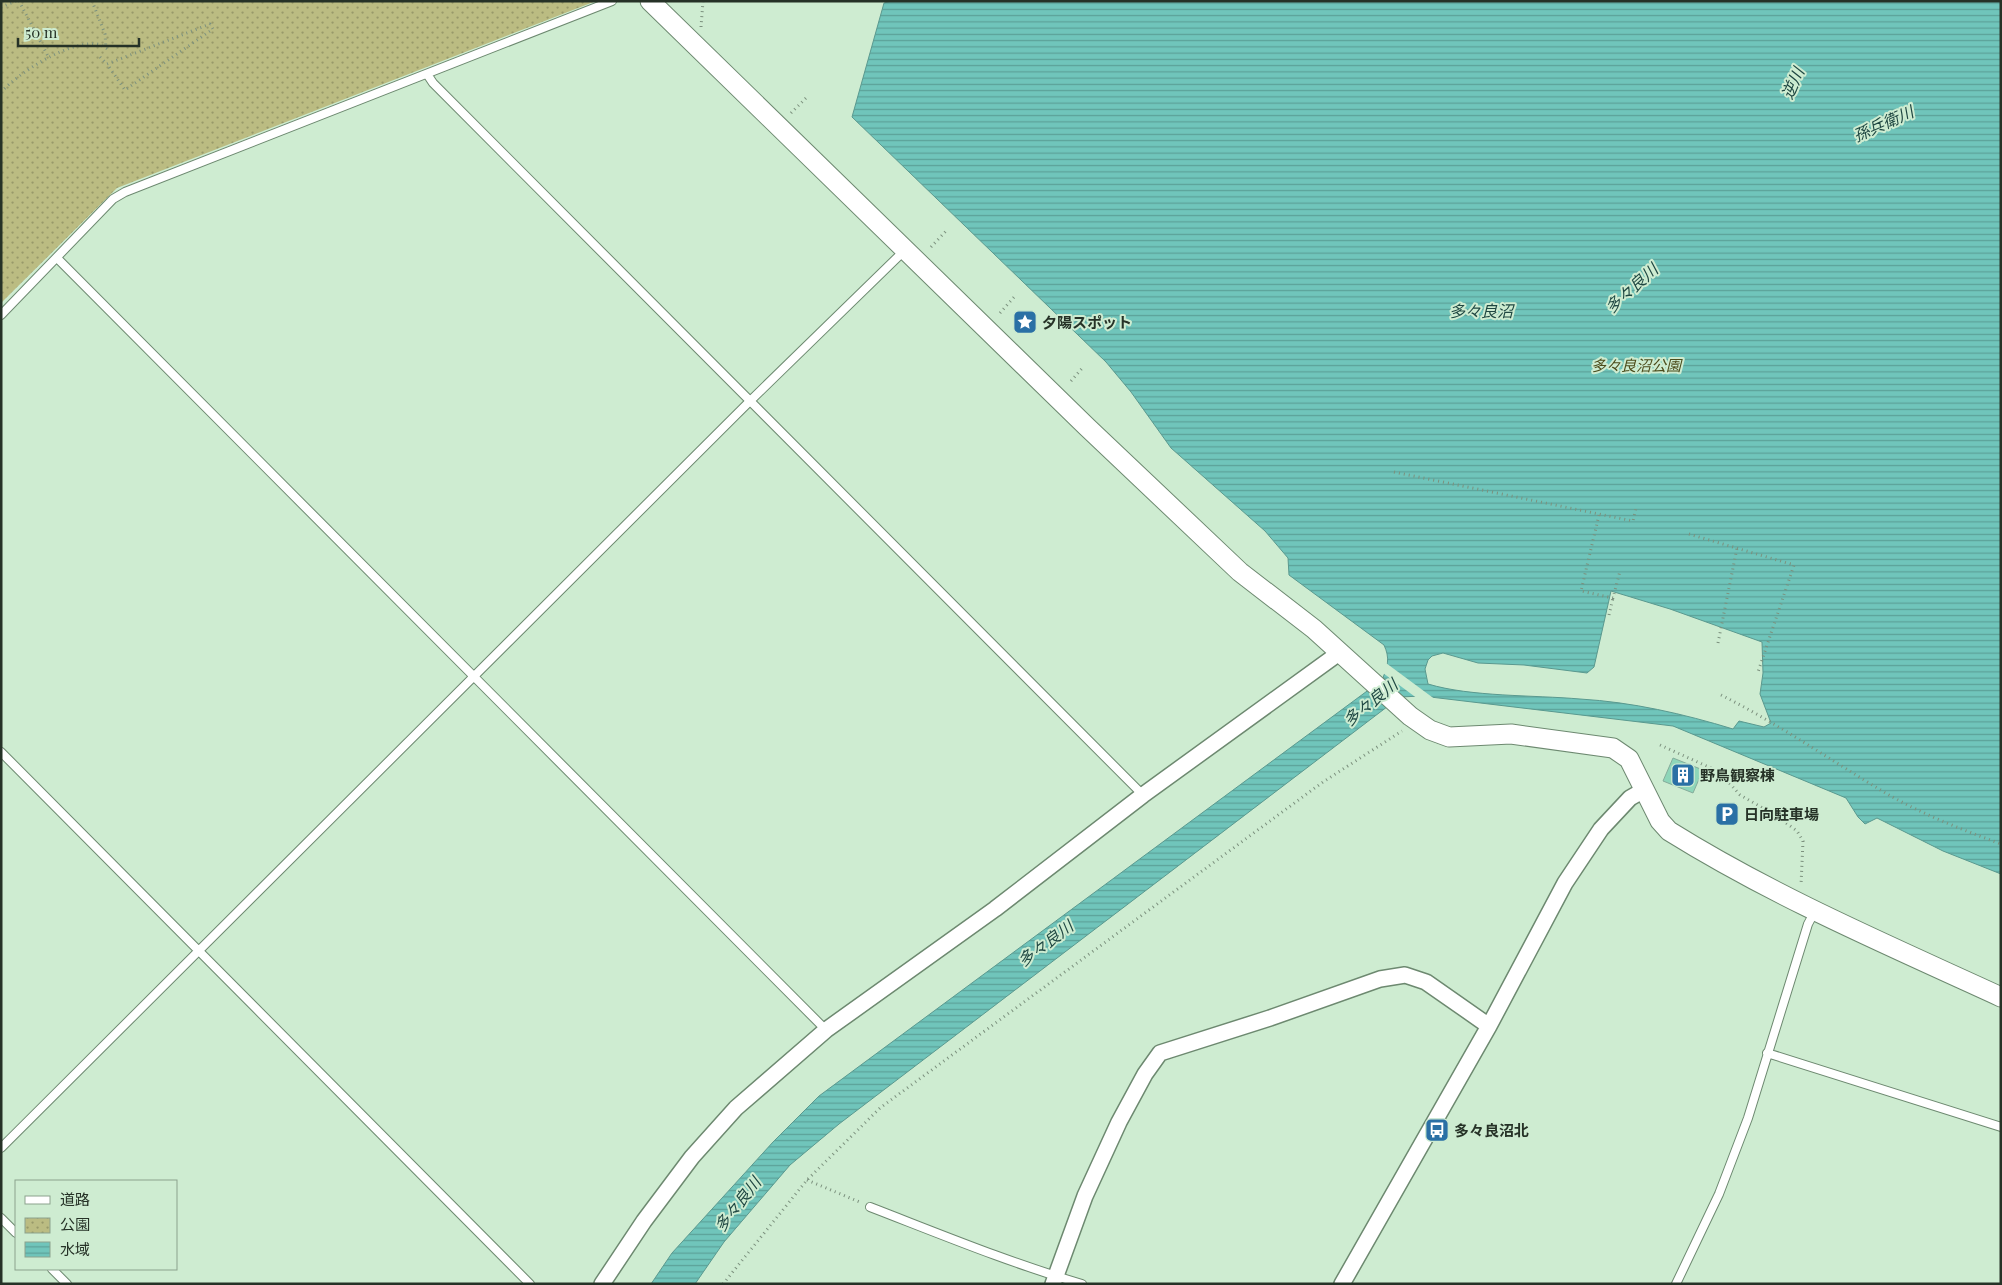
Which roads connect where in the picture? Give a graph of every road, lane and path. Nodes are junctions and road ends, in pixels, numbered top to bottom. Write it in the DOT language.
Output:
graph roads {
  1 [pos="18,1"];
  2 [pos="92,1"];
  3 [pos="612,1"];
  4 [pos="650,1"];
  5 [pos="703,1"];
  6 [pos="1,7"];
  7 [pos="701,27"];
  8 [pos="100,57"];
  9 [pos="49,58"];
  10 [pos="108,64"];
  11 [pos="427,74"];
  12 [pos="1,92"];
  13 [pos="806,98"];
  14 [pos="791,113"];
  15 [pos="946,231"];
  16 [pos="932,247"];
  17 [pos="906,249"];
  18 [pos="57,258"];
  19 [pos="1015,296"];
  20 [pos="1000,313"];
  21 [pos="1,315"];
  22 [pos="1084,366"];
  23 [pos="1072,381"];
  24 [pos="749,402"];
  25 [pos="1394,472"];
  26 [pos="1636,508"];
  27 [pos="1600,515"];
  28 [pos="1689,534"];
  29 [pos="1737,548"];
  30 [pos="1620,571"];
  31 [pos="1613,598"];
  32 [pos="1609,615"];
  33 [pos="1718,643"];
  34 [pos="1339,653"];
  35 [pos="1758,672"];
  36 [pos="475,677"];
  37 [pos="1721,695"];
  38 [pos="1414,718"];
  39 [pos="1660,745"];
  40 [pos="1,752"];
  41 [pos="1644,790"];
  42 [pos="1143,795"];
  43 [pos="2001,844"];
  44 [pos="1801,893"];
  45 [pos="1815,911"];
  46 [pos="201,951"];
  47 [pos="2001,997"];
  48 [pos="1489,1026"];
  49 [pos="826,1030"];
  50 [pos="1767,1053"];
  51 [pos="2001,1127"];
  52 [pos="1,1148"];
  53 [pos="807,1180"];
  54 [pos="870,1207"];
  55 [pos="1,1218"];
  56 [pos="15,1232"];
  57 [pos="53,1270"];
  58 [pos="1054,1280"];
  59 [pos="67,1284"];
  60 [pos="530,1284"];
  61 [pos="602,1284"];
  62 [pos="722,1284"];
  63 [pos="1082,1284"];
  64 [pos="1342,1284"];
  65 [pos="1676,1284"];
  1 -- 6 [label="path"];
  1 -- 9 [label="path"];
  2 -- 9 [label="path"];
  3 -- 11 [label="lane"];
  4 -- 17 [label="street"];
  5 -- 7 [label="path"];
  8 -- 10 [label="path"];
  9 -- 12 [label="path"];
  10 -- 10 [label="path"];
  11 -- 18 [label="lane"];
  11 -- 24 [label="lane"];
  13 -- 14 [label="path"];
  15 -- 16 [label="path"];
  17 -- 24 [label="lane"];
  17 -- 34 [label="street"];
  18 -- 21 [label="lane"];
  18 -- 36 [label="lane"];
  19 -- 20 [label="path"];
  22 -- 23 [label="path"];
  24 -- 36 [label="lane"];
  24 -- 42 [label="lane"];
  25 -- 27 [label="path"];
  26 -- 27 [label="path"];
  27 -- 31 [label="path"];
  28 -- 29 [label="path"];
  29 -- 33 [label="path"];
  29 -- 35 [label="path"];
  30 -- 31 [label="path"];
  31 -- 32 [label="path"];
  34 -- 38 [label="street"];
  34 -- 42 [label="street"];
  36 -- 46 [label="lane"];
  36 -- 49 [label="lane"];
  37 -- 43 [label="path"];
  38 -- 41 [label="street"];
  38 -- 53 [label="path"];
  39 -- 44 [label="path"];
  40 -- 46 [label="lane"];
  41 -- 45 [label="street"];
  41 -- 48 [label="street"];
  42 -- 49 [label="street"];
  45 -- 47 [label="street"];
  45 -- 50 [label="lane"];
  46 -- 52 [label="lane"];
  46 -- 60 [label="lane"];
  48 -- 58 [label="street"];
  48 -- 64 [label="street"];
  49 -- 61 [label="street"];
  50 -- 51 [label="lane"];
  50 -- 65 [label="lane"];
  53 -- 54 [label="path"];
  53 -- 62 [label="path"];
  54 -- 58 [label="lane"];
  55 -- 56 [label="lane"];
  57 -- 59 [label="lane"];
  58 -- 63 [label="lane"];
}
